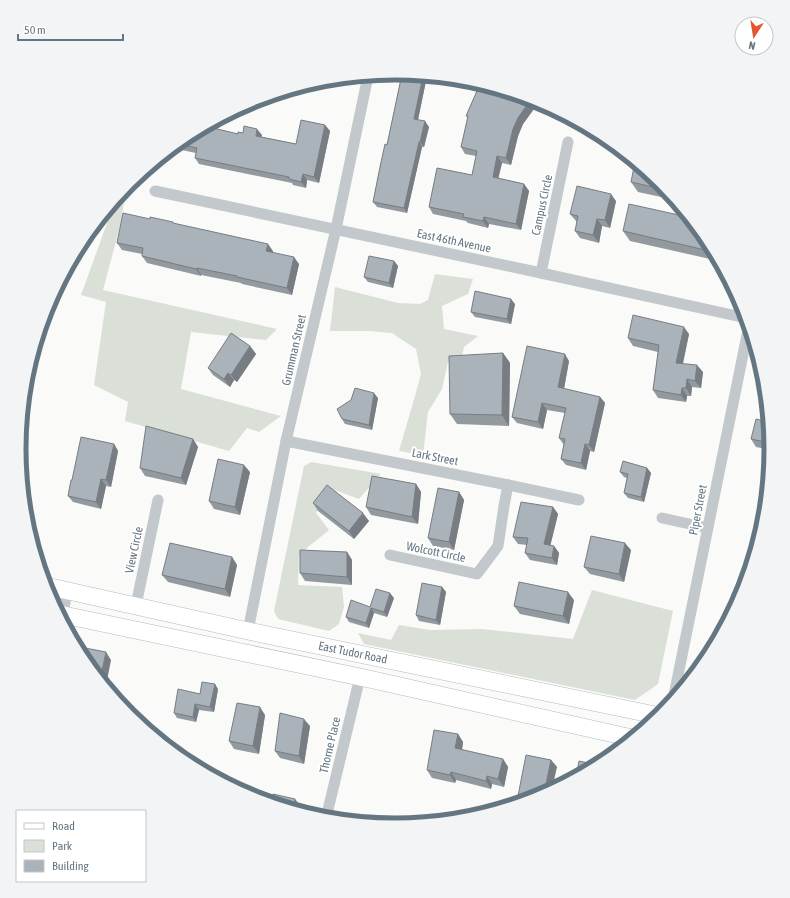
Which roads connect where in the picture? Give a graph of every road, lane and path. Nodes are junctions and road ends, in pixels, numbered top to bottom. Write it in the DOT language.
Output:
graph roads {
  1 [pos="367,81"];
  2 [pos="568,142"];
  3 [pos="155,191"];
  4 [pos="336,229"];
  5 [pos="541,273"];
  6 [pos="739,316"];
  7 [pos="746,336"];
  8 [pos="286,440"];
  9 [pos="508,485"];
  10 [pos="158,500"];
  11 [pos="579,500"];
  12 [pos="662,518"];
  13 [pos="708,528"];
  14 [pos="390,555"];
  15 [pos="53,588"];
  16 [pos="67,591"];
  17 [pos="136,606"];
  18 [pos="63,609"];
  19 [pos="67,618"];
  20 [pos="248,630"];
  21 [pos="360,677"];
  22 [pos="675,688"];
  23 [pos="651,714"];
  24 [pos="626,737"];
  25 [pos="328,812"];
  1 -- 4 [label="street, Grumman Street"];
  2 -- 5 [label="street, Campus Circle"];
  3 -- 4 [label="street, East 46th Avenue"];
  4 -- 5 [label="street, East 46th Avenue"];
  4 -- 8 [label="street, Grumman Street"];
  5 -- 6 [label="street, East 46th Avenue"];
  7 -- 13 [label="street, Piper Street"];
  8 -- 9 [label="street, Lark Street"];
  8 -- 20 [label="street, Grumman Street"];
  9 -- 11 [label="street, Lark Street"];
  9 -- 14 [label="street, Wolcott Circle"];
  10 -- 17 [label="street, View Circle"];
  12 -- 13 [label="street"];
  13 -- 22 [label="street, Piper Street"];
  15 -- 16 [label="main road, East Tudor Road"];
  16 -- 17 [label="main road, East Tudor Road"];
  16 -- 18 [label="street"];
  17 -- 20 [label="main road, East Tudor Road"];
  19 -- 21 [label="main road, East Tudor Road"];
  20 -- 23 [label="main road, East Tudor Road"];
  21 -- 24 [label="main road, East Tudor Road"];
  21 -- 25 [label="street, Thorne Place"];
}
